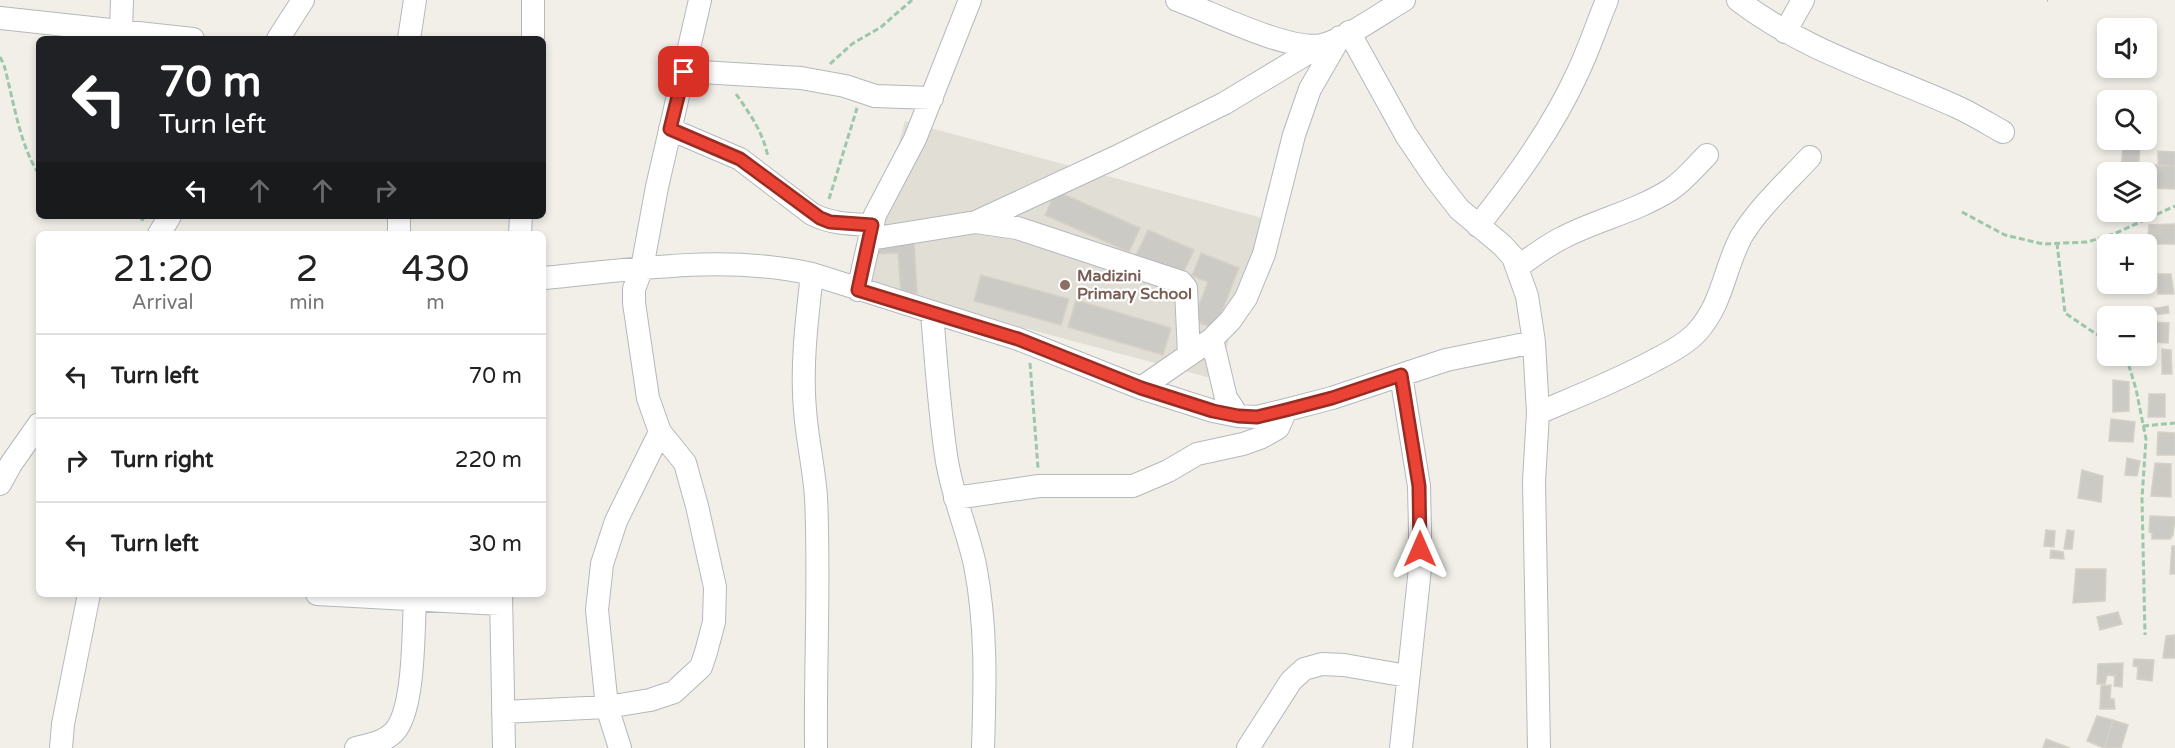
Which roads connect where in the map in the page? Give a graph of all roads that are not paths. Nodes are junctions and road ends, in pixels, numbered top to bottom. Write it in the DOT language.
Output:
graph roads {
  1 [pos="122,0"];
  2 [pos="303,0"];
  3 [pos="414,0"];
  4 [pos="533,0"];
  5 [pos="700,0"];
  6 [pos="970,0"];
  7 [pos="1177,0"];
  8 [pos="1404,0"];
  9 [pos="1607,0"];
  10 [pos="1738,0"];
  11 [pos="1803,0"];
  12 [pos="0,18"];
  13 [pos="121,30"];
  14 [pos="1785,32"];
  15 [pos="169,36"];
  16 [pos="280,36"];
  17 [pos="409,36"];
  18 [pos="533,36"];
  19 [pos="1337,38"];
  20 [pos="684,72"];
  21 [pos="932,98"];
  22 [pos="670,129"];
  23 [pos="2003,132"];
  24 [pos="1707,155"];
  25 [pos="1810,157"];
  26 [pos="976,222"];
  27 [pos="1479,225"];
  28 [pos="871,232"];
  29 [pos="1518,267"];
  30 [pos="642,268"];
  31 [pos="812,274"];
  32 [pos="546,278"];
  33 [pos="858,290"];
  34 [pos="932,313"];
  35 [pos="1212,339"];
  36 [pos="1534,342"];
  37 [pos="1189,355"];
  38 [pos="1401,375"];
  39 [pos="1141,388"];
  40 [pos="1286,410"];
  41 [pos="1538,413"];
  42 [pos="1238,416"];
  43 [pos="36,428"];
  44 [pos="660,432"];
  45 [pos="6,463"];
  46 [pos="0,484"];
  47 [pos="955,498"];
  48 [pos="88,597"];
  49 [pos="376,597"];
  50 [pos="501,599"];
  51 [pos="416,600"];
  52 [pos="1407,676"];
  53 [pos="607,707"];
  54 [pos="503,712"];
  55 [pos="61,748"];
  56 [pos="356,748"];
  57 [pos="504,748"];
  58 [pos="620,748"];
  59 [pos="816,748"];
  60 [pos="983,748"];
  61 [pos="1248,748"];
  62 [pos="1401,748"];
  63 [pos="1539,748"];
  1 -- 13 [label="street"];
  2 -- 16 [label="street"];
  3 -- 17 [label="street"];
  4 -- 18 [label="street"];
  5 -- 20 [label="street"];
  6 -- 21 [label="street"];
  7 -- 19 [label="street"];
  8 -- 19 [label="street"];
  9 -- 27 [label="street"];
  10 -- 14 [label="street"];
  11 -- 14 [label="street"];
  12 -- 13 [label="street"];
  13 -- 15 [label="street"];
  14 -- 23 [label="street"];
  19 -- 26 [label="street"];
  19 -- 27 [label="street"];
  19 -- 35 [label="street"];
  20 -- 21 [label="street"];
  20 -- 22 [label="street"];
  21 -- 28 [label="street"];
  22 -- 28 [label="street"];
  22 -- 30 [label="street"];
  24 -- 29 [label="street"];
  25 -- 41 [label="street"];
  26 -- 28 [label="street"];
  26 -- 37 [label="street"];
  27 -- 29 [label="street"];
  28 -- 33 [label="street"];
  29 -- 36 [label="street"];
  30 -- 31 [label="street"];
  30 -- 32 [label="street"];
  30 -- 44 [label="street"];
  31 -- 33 [label="street"];
  31 -- 59 [label="street"];
  33 -- 34 [label="street"];
  34 -- 39 [label="street"];
  34 -- 47 [label="street"];
  35 -- 37 [label="street"];
  35 -- 42 [label="street"];
  36 -- 38 [label="street"];
  36 -- 41 [label="street"];
  37 -- 39 [label="street"];
  38 -- 40 [label="street"];
  38 -- 52 [label="street"];
  39 -- 42 [label="street"];
  40 -- 42 [label="street"];
  40 -- 47 [label="street"];
  41 -- 63 [label="street"];
  43 -- 45 [label="street"];
  44 -- 53 [label="street"];
  44 -- 53 [label="street"];
  45 -- 46 [label="street"];
  47 -- 60 [label="street"];
  48 -- 55 [label="street"];
  49 -- 51 [label="street"];
  50 -- 51 [label="street"];
  50 -- 54 [label="street"];
  51 -- 56 [label="street"];
  52 -- 61 [label="street"];
  52 -- 62 [label="street"];
  53 -- 54 [label="street"];
  53 -- 58 [label="street"];
  54 -- 57 [label="street"];
}
